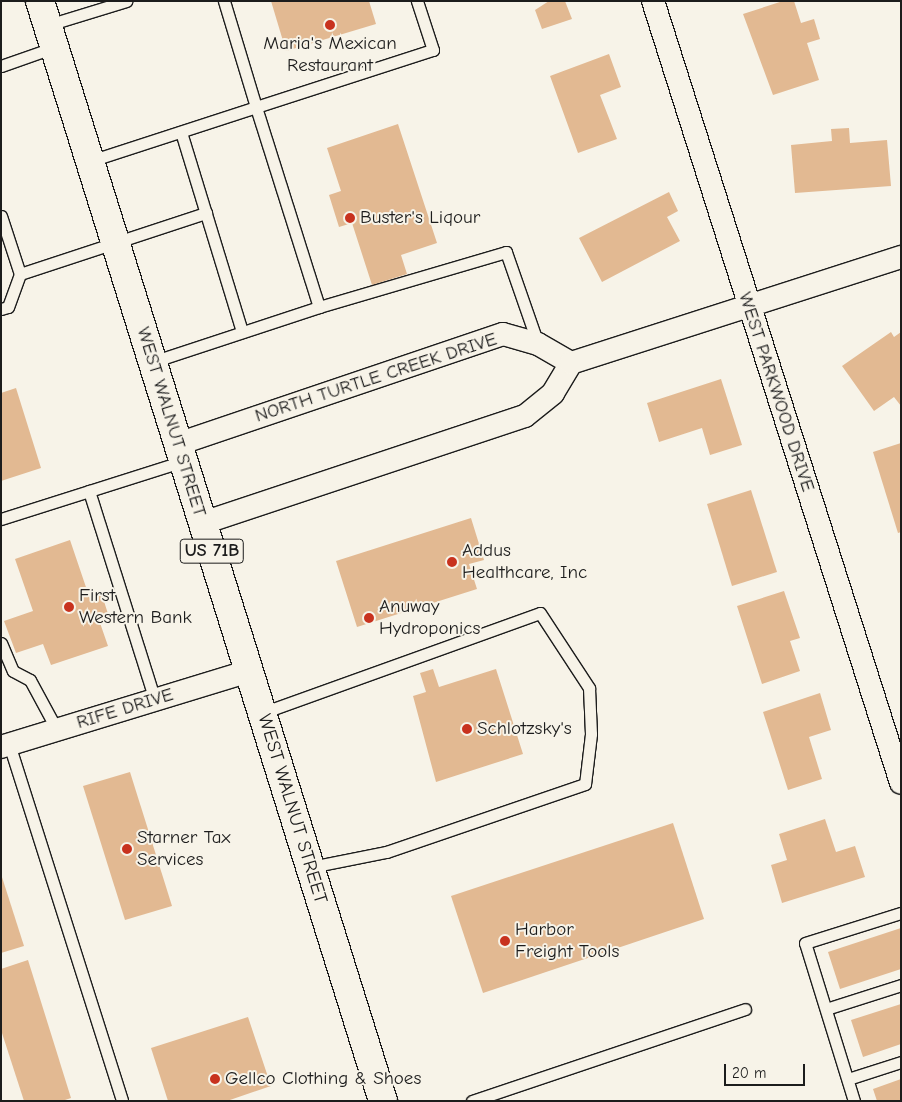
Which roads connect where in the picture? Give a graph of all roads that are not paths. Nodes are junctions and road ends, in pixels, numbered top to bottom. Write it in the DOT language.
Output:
graph roads {
  1 [pos="126,1"];
  2 [pos="224,1"];
  3 [pos="417,1"];
  4 [pos="653,1"];
  5 [pos="48,25"];
  6 [pos="1,66"];
  7 [pos="256,108"];
  8 [pos="181,132"];
  9 [pos="90,161"];
  10 [pos="206,213"];
  11 [pos="1,216"];
  12 [pos="116,243"];
  13 [pos="901,257"];
  14 [pos="20,274"];
  15 [pos="749,306"];
  16 [pos="318,307"];
  17 [pos="1,309"];
  18 [pos="242,332"];
  19 [pos="538,344"];
  20 [pos="152,362"];
  21 [pos="571,363"];
  22 [pos="181,452"];
  23 [pos="89,491"];
  24 [pos="1,519"];
  25 [pos="203,523"];
  26 [pos="1,643"];
  27 [pos="249,671"];
  28 [pos="155,700"];
  29 [pos="262,714"];
  30 [pos="57,730"];
  31 [pos="5,746"];
  32 [pos="901,783"];
  33 [pos="310,867"];
  34 [pos="901,913"];
  35 [pos="901,985"];
  36 [pos="745,1009"];
  37 [pos="826,1009"];
  38 [pos="901,1062"];
  39 [pos="848,1079"];
  40 [pos="122,1101"];
  41 [pos="383,1101"];
  42 [pos="472,1101"];
  43 [pos="854,1101"];
  1 -- 5 [label="lane"];
  2 -- 7 [label="lane"];
  3 -- 7 [label="lane"];
  4 -- 15 [label="street, WEST PARKWOOD DRIVE"];
  5 -- 6 [label="lane"];
  5 -- 9 [label="main road, WEST WALNUT STREET / US 71B"];
  7 -- 8 [label="lane"];
  7 -- 16 [label="lane"];
  8 -- 9 [label="lane"];
  8 -- 10 [label="lane"];
  9 -- 12 [label="main road, WEST WALNUT STREET / US 71B"];
  10 -- 12 [label="lane"];
  10 -- 18 [label="lane"];
  11 -- 14 [label="lane"];
  12 -- 14 [label="lane"];
  12 -- 20 [label="main road, WEST WALNUT STREET / US 71B"];
  13 -- 15 [label="street"];
  14 -- 17 [label="lane"];
  15 -- 21 [label="street"];
  15 -- 32 [label="street, WEST PARKWOOD DRIVE"];
  16 -- 18 [label="lane"];
  16 -- 19 [label="lane"];
  18 -- 20 [label="lane"];
  19 -- 21 [label="street, NORTH TURTLE CREEK DRIVE"];
  19 -- 22 [label="street, NORTH TURTLE CREEK DRIVE"];
  20 -- 22 [label="main road, WEST WALNUT STREET / US 71B"];
  21 -- 25 [label="street"];
  22 -- 23 [label="lane"];
  22 -- 25 [label="main road, WEST WALNUT STREET / US 71B"];
  23 -- 24 [label="lane"];
  23 -- 28 [label="lane"];
  25 -- 27 [label="main road, WEST WALNUT STREET / US 71B"];
  26 -- 30 [label="lane"];
  27 -- 28 [label="street, RIFE DRIVE"];
  27 -- 29 [label="main road, WEST WALNUT STREET / US 71B"];
  28 -- 30 [label="street, RIFE DRIVE"];
  29 -- 33 [label="main road, WEST WALNUT STREET / US 71B"];
  29 -- 33 [label="lane"];
  30 -- 31 [label="street, RIFE DRIVE"];
  31 -- 40 [label="lane"];
  33 -- 41 [label="main road, WEST WALNUT STREET / US 71B"];
  34 -- 37 [label="lane"];
  35 -- 37 [label="lane"];
  36 -- 42 [label="lane"];
  37 -- 39 [label="lane"];
  38 -- 39 [label="lane"];
  39 -- 43 [label="lane"];
}
